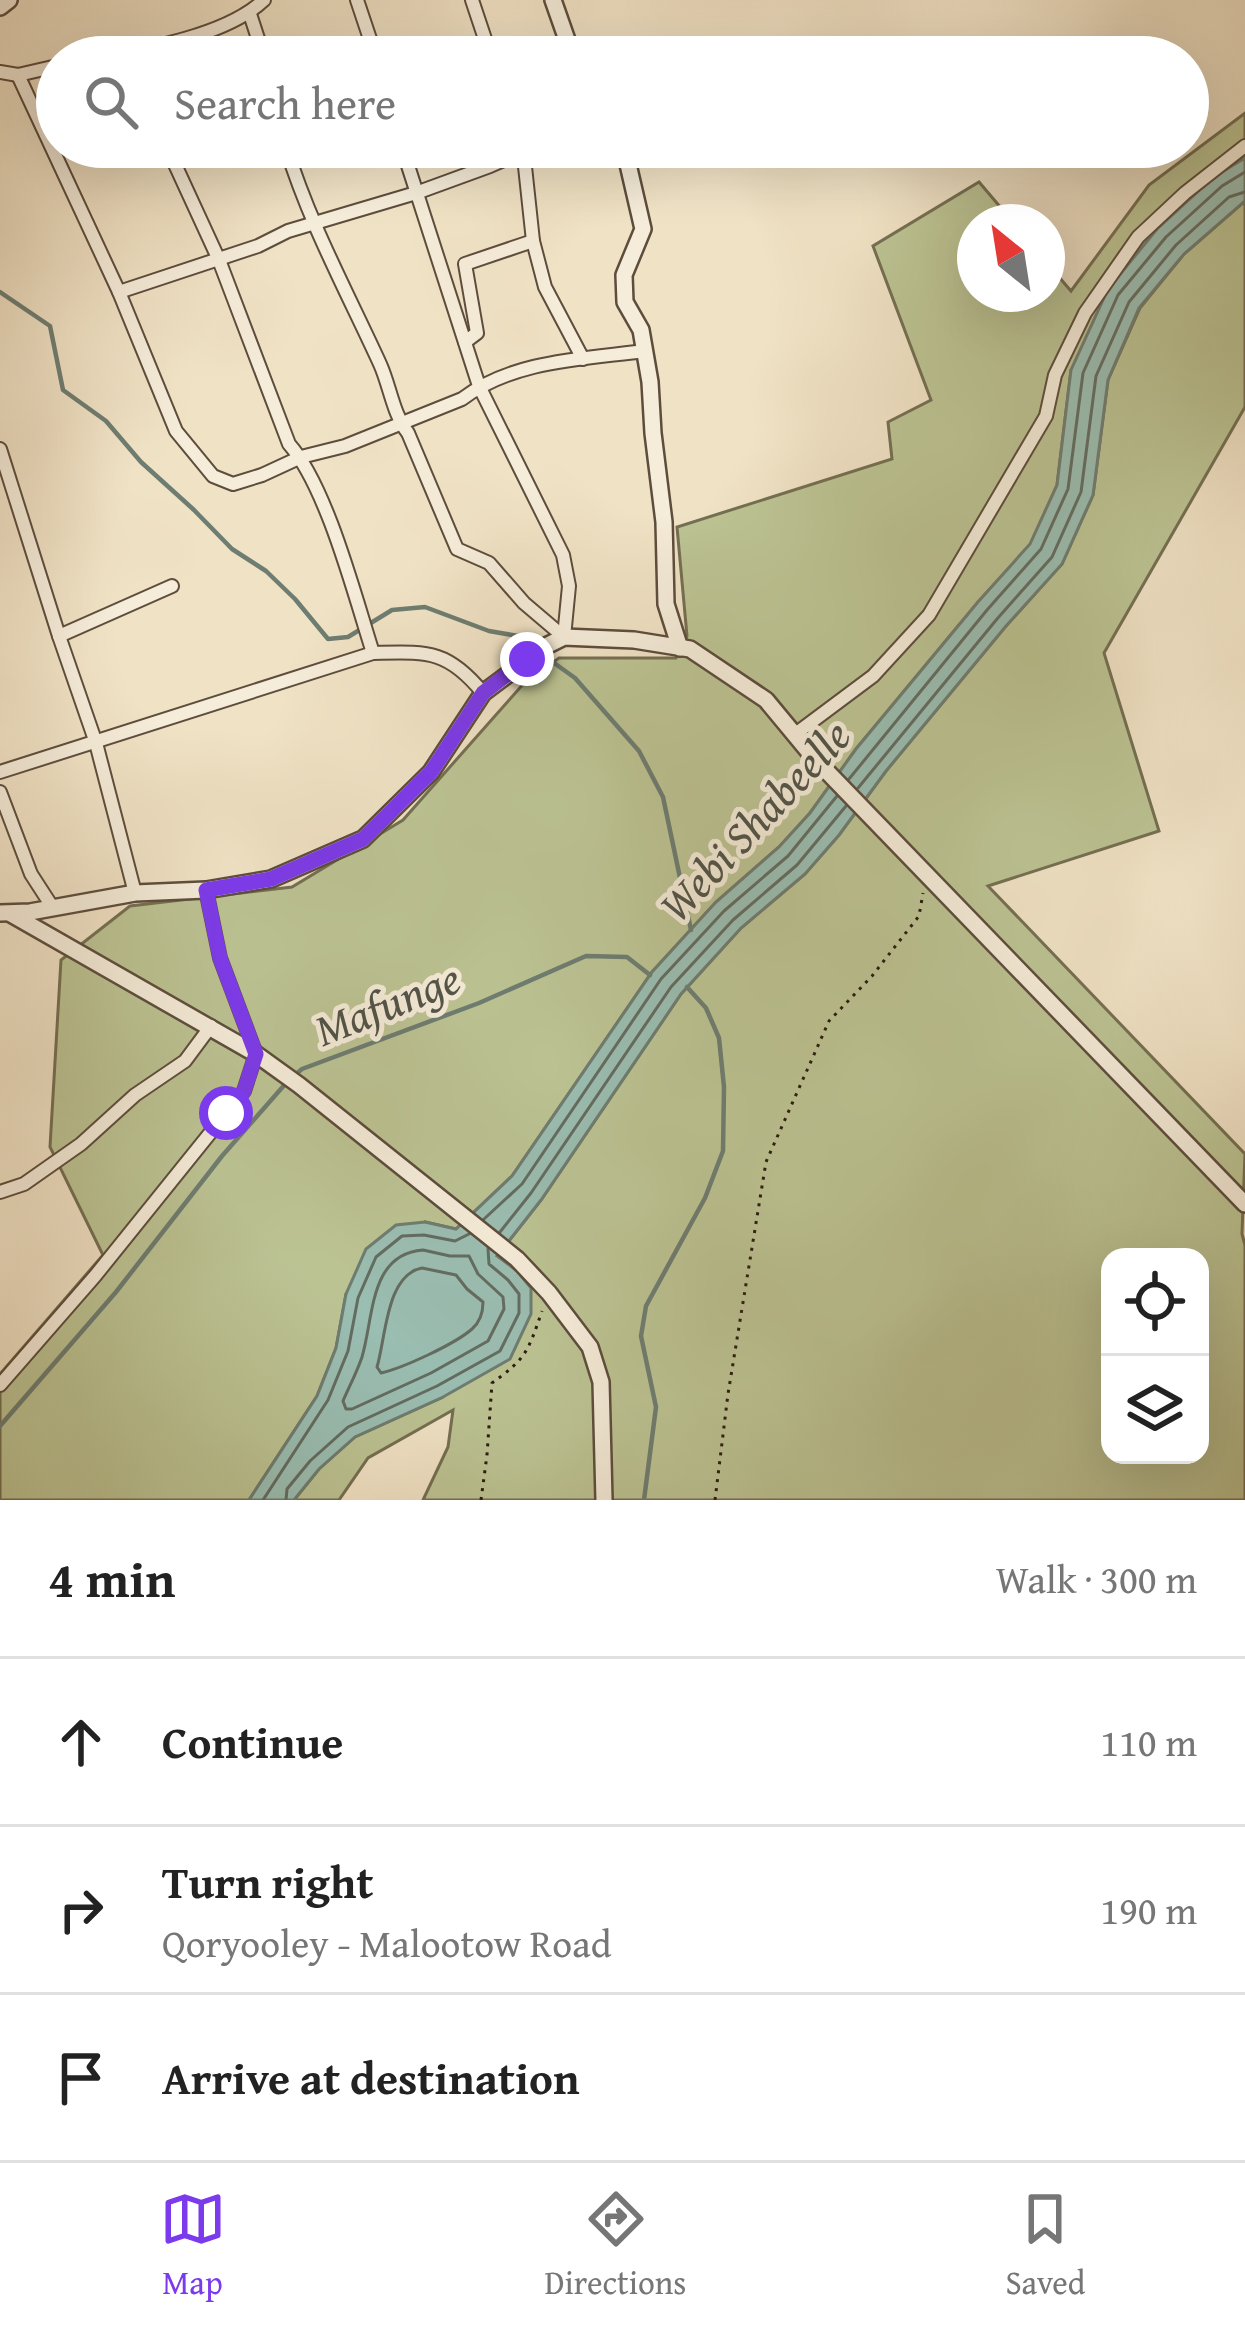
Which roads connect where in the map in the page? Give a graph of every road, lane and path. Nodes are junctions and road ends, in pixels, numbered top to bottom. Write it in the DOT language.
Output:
graph roads {
  1 [pos="9,0"];
  2 [pos="264,0"];
  3 [pos="472,0"];
  4 [pos="553,0"];
  5 [pos="362,1"];
  6 [pos="0,7"];
  7 [pos="250,14"];
  8 [pos="191,36"];
  9 [pos="257,36"];
  10 [pos="371,36"];
  11 [pos="484,36"];
  12 [pos="566,36"];
  13 [pos="36,71"];
  14 [pos="0,72"];
  15 [pos="18,75"];
  16 [pos="36,114"];
  17 [pos="1245,146"];
  18 [pos="61,168"];
  19 [pos="177,168"];
  20 [pos="294,168"];
  21 [pos="408,168"];
  22 [pos="478,168"];
  23 [pos="528,168"];
  24 [pos="629,168"];
  25 [pos="416,193"];
  26 [pos="314,224"];
  27 [pos="533,241"];
  28 [pos="219,260"];
  29 [pos="119,292"];
  30 [pos="465,343"];
  31 [pos="645,351"];
  32 [pos="584,358"];
  33 [pos="479,386"];
  34 [pos="400,424"];
  35 [pos="0,449"];
  36 [pos="301,457"];
  37 [pos="16,498"];
  38 [pos="0,502"];
  39 [pos="172,586"];
  40 [pos="59,636"];
  41 [pos="564,637"];
  42 [pos="680,648"];
  43 [pos="373,653"];
  44 [pos="483,693"];
  45 [pos="794,735"];
  46 [pos="96,743"];
  47 [pos="0,772"];
  48 [pos="0,792"];
  49 [pos="926,874"];
  50 [pos="206,890"];
  51 [pos="135,893"];
  52 [pos="53,908"];
  53 [pos="4,913"];
  54 [pos="211,1026"];
  55 [pos="256,1054"];
  56 [pos="0,1192"];
  57 [pos="1245,1204"];
  58 [pos="549,1293"];
  59 [pos="0,1385"];
  60 [pos="481,1500"];
  61 [pos="604,1500"];
  62 [pos="715,1500"];
  1 -- 6 [label="street"];
  2 -- 7 [label="street"];
  3 -- 11 [label="street"];
  4 -- 12 [label="street"];
  5 -- 10 [label="street"];
  7 -- 8 [label="street"];
  7 -- 9 [label="street"];
  13 -- 15 [label="street"];
  14 -- 15 [label="street"];
  15 -- 16 [label="street"];
  17 -- 45 [label="street"];
  18 -- 29 [label="street"];
  19 -- 28 [label="street"];
  20 -- 26 [label="street"];
  21 -- 25 [label="street"];
  22 -- 25 [label="street"];
  23 -- 27 [label="street"];
  24 -- 31 [label="street"];
  25 -- 26 [label="street"];
  25 -- 30 [label="street"];
  26 -- 28 [label="street"];
  26 -- 34 [label="street"];
  27 -- 30 [label="street"];
  27 -- 32 [label="street"];
  28 -- 29 [label="street"];
  28 -- 36 [label="street"];
  29 -- 36 [label="street"];
  30 -- 33 [label="street"];
  31 -- 32 [label="street"];
  31 -- 42 [label="street"];
  32 -- 33 [label="street"];
  33 -- 34 [label="street"];
  33 -- 41 [label="street"];
  34 -- 36 [label="street"];
  34 -- 41 [label="street"];
  35 -- 37 [label="street"];
  36 -- 43 [label="street"];
  37 -- 38 [label="street"];
  37 -- 40 [label="street"];
  39 -- 40 [label="street"];
  40 -- 46 [label="street"];
  41 -- 42 [label="street"];
  41 -- 44 [label="street"];
  42 -- 45 [label="street"];
  43 -- 44 [label="street"];
  43 -- 46 [label="street"];
  44 -- 50 [label="street"];
  45 -- 49 [label="street"];
  46 -- 47 [label="street"];
  46 -- 51 [label="street"];
  48 -- 52 [label="street"];
  49 -- 57 [label="street"];
  49 -- 62 [label="path"];
  50 -- 51 [label="street"];
  50 -- 55 [label="street"];
  51 -- 52 [label="street"];
  52 -- 53 [label="street"];
  53 -- 54 [label="street"];
  54 -- 55 [label="street"];
  54 -- 56 [label="street"];
  55 -- 58 [label="street"];
  55 -- 59 [label="street"];
  58 -- 60 [label="path"];
  58 -- 61 [label="street"];
}
